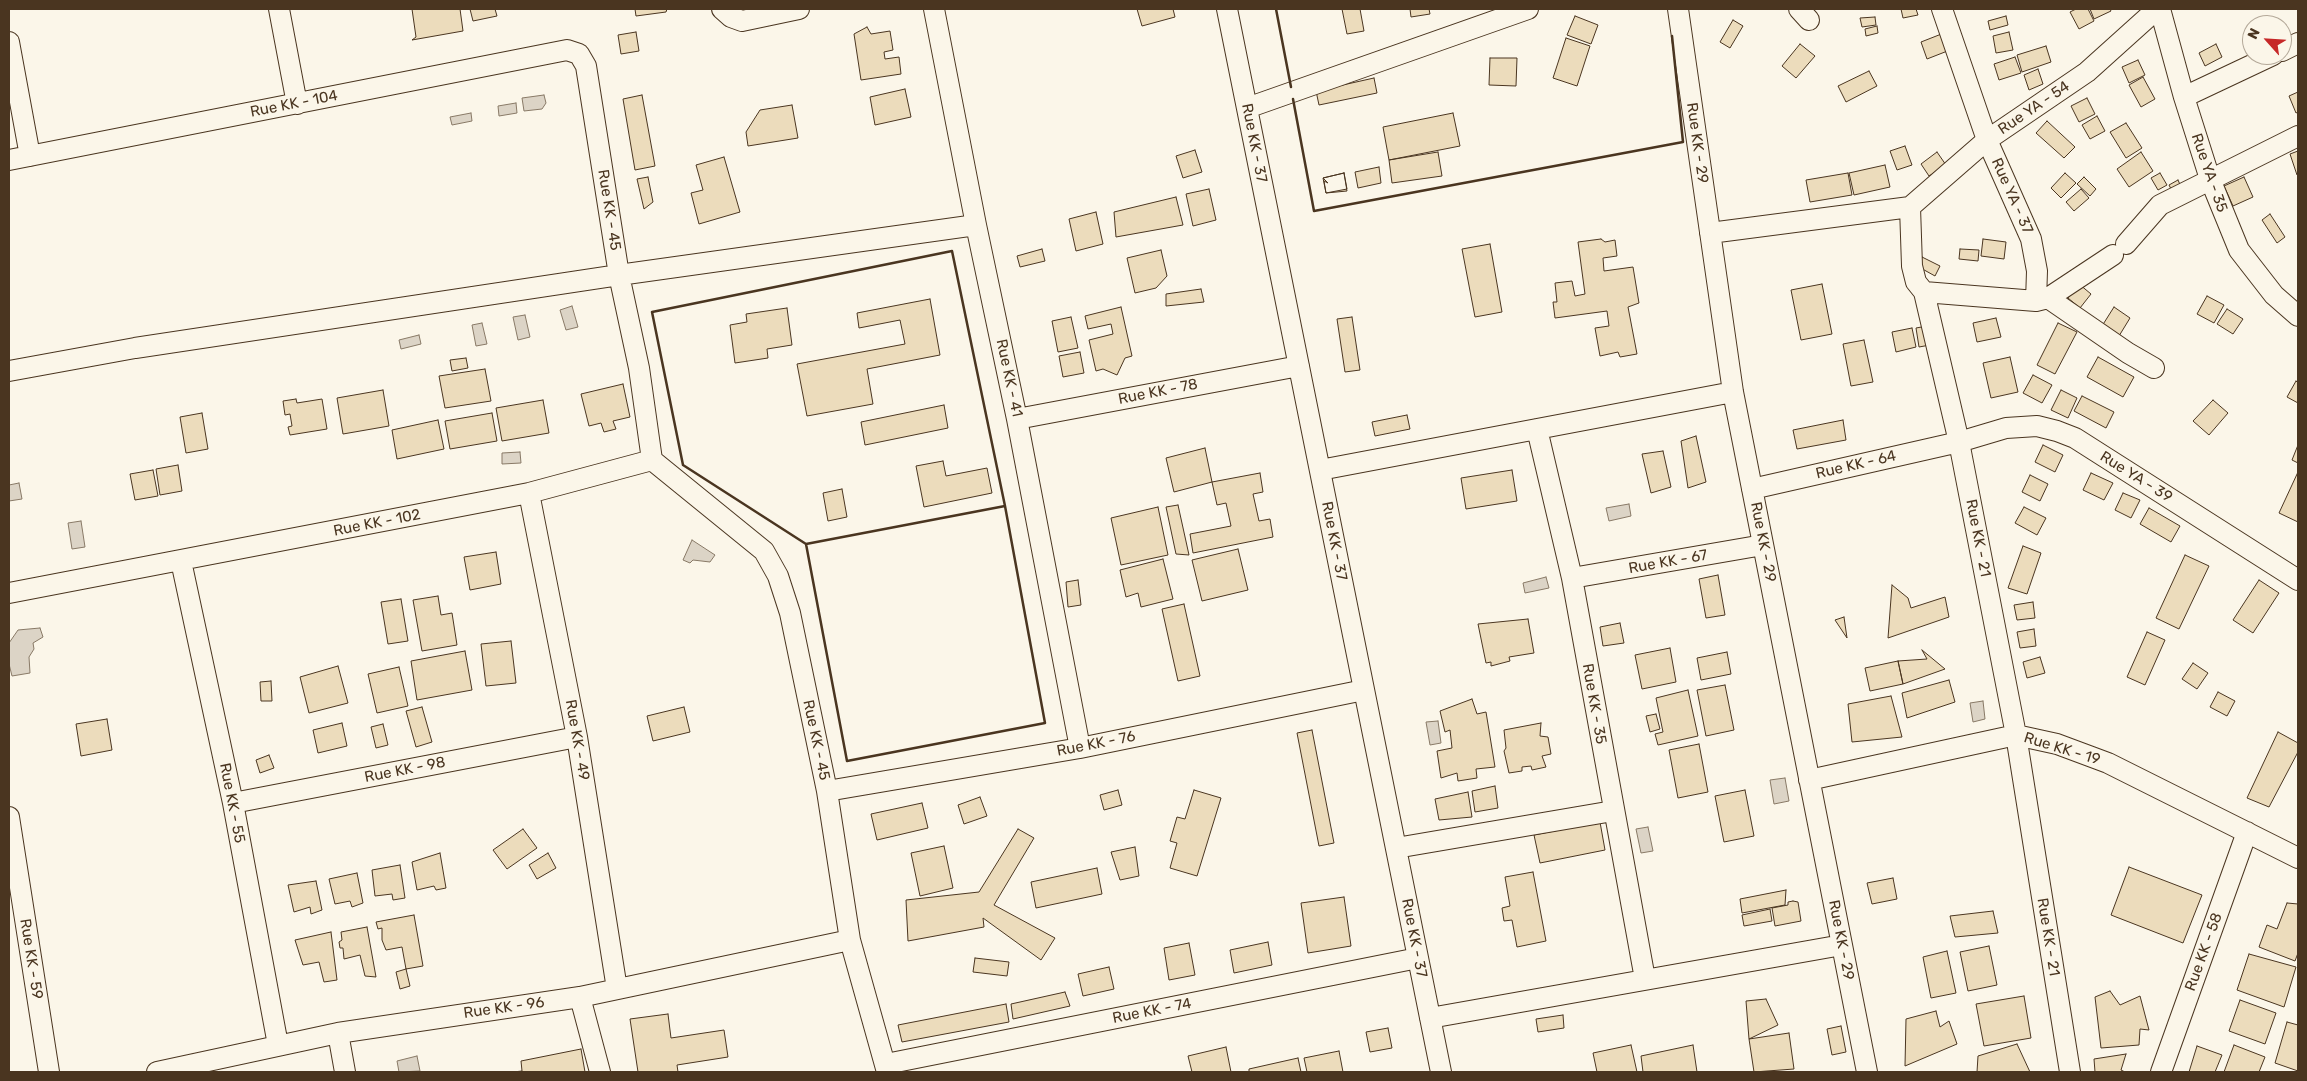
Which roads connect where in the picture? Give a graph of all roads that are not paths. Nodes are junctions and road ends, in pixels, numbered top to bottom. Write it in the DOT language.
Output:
graph roads {
  1 [pos="279,9"];
  2 [pos="799,9"];
  3 [pos="934,9"];
  4 [pos="1227,9"];
  5 [pos="1528,9"];
  6 [pos="1678,9"];
  7 [pos="1942,9"];
  8 [pos="2159,9"];
  9 [pos="727,13"];
  10 [pos="9,42"];
  11 [pos="579,54"];
  12 [pos="2252,65"];
  13 [pos="2184,97"];
  14 [pos="297,104"];
  15 [pos="1247,108"];
  16 [pos="2298,136"];
  17 [pos="1987,140"];
  18 [pos="30,156"];
  19 [pos="9,160"];
  20 [pos="2210,179"];
  21 [pos="1910,206"];
  22 [pos="976,224"];
  23 [pos="1710,233"];
  24 [pos="618,275"];
  25 [pos="1924,292"];
  26 [pos="2042,300"];
  27 [pos="2298,316"];
  28 [pos="1299,366"];
  29 [pos="2154,368"];
  30 [pos="9,371"];
  31 [pos="1733,392"];
  32 [pos="1017,419"];
  33 [pos="1537,429"];
  34 [pos="1959,442"];
  35 [pos="652,460"];
  36 [pos="1320,470"];
  37 [pos="1752,488"];
  38 [pos="528,493"];
  39 [pos="1763,545"];
  40 [pos="181,561"];
  41 [pos="1572,578"];
  42 [pos="2298,580"];
  43 [pos="9,593"];
  44 [pos="1364,690"];
  45 [pos="2016,735"];
  46 [pos="577,736"];
  47 [pos="1080,748"];
  48 [pos="1809,780"];
  49 [pos="827,791"];
  50 [pos="233,803"];
  51 [pos="1613,811"];
  52 [pos="9,816"];
  53 [pos="2247,832"];
  54 [pos="1396,848"];
  55 [pos="2298,858"];
  56 [pos="850,940"];
  57 [pos="1842,944"];
  58 [pos="1418,958"];
  59 [pos="1644,979"];
  60 [pos="618,989"];
  61 [pos="580,997"];
  62 [pos="1430,1018"];
  63 [pos="338,1033"];
  64 [pos="278,1045"];
  65 [pos="886,1068"];
  66 [pos="50,1072"];
  67 [pos="157,1072"];
  68 [pos="345,1072"];
  69 [pos="600,1072"];
  70 [pos="1441,1072"];
  71 [pos="1867,1072"];
  72 [pos="2070,1072"];
  73 [pos="2161,1072"];
  1 -- 14 [label="street"];
  2 -- 9 [label="street"];
  3 -- 22 [label="street, Rue KK - 41"];
  4 -- 15 [label="street, Rue KK - 37"];
  5 -- 15 [label="street"];
  6 -- 23 [label="street, Rue KK - 29"];
  7 -- 17 [label="street, Rue YA - 37"];
  8 -- 13 [label="street, Rue YA - 35"];
  8 -- 17 [label="street, Rue YA - 54"];
  10 -- 18 [label="street"];
  11 -- 14 [label="street, Rue KK - 104"];
  11 -- 24 [label="street, Rue KK - 45"];
  12 -- 13 [label="street"];
  13 -- 20 [label="street, Rue YA - 35"];
  14 -- 18 [label="street, Rue KK - 104"];
  15 -- 28 [label="street, Rue KK - 37"];
  16 -- 20 [label="street"];
  17 -- 21 [label="street, Rue YA - 54"];
  17 -- 26 [label="street, Rue YA - 37"];
  18 -- 19 [label="street, Rue KK - 104"];
  20 -- 26 [label="street"];
  20 -- 27 [label="street, Rue YA - 35"];
  21 -- 23 [label="street"];
  21 -- 25 [label="street, Rue KK - 21"];
  22 -- 24 [label="street"];
  22 -- 32 [label="street, Rue KK - 41"];
  23 -- 31 [label="street, Rue KK - 29"];
  24 -- 30 [label="street"];
  24 -- 35 [label="street, Rue KK - 45"];
  25 -- 26 [label="street"];
  25 -- 34 [label="street, Rue KK - 21"];
  26 -- 29 [label="street"];
  28 -- 32 [label="street, Rue KK - 78"];
  28 -- 36 [label="street, Rue KK - 37"];
  31 -- 33 [label="street"];
  31 -- 37 [label="street, Rue KK - 29"];
  32 -- 47 [label="street, Rue KK - 41"];
  33 -- 36 [label="street"];
  33 -- 41 [label="street, Rue KK - 35"];
  34 -- 37 [label="street, Rue KK - 64"];
  34 -- 42 [label="street, Rue YA - 39"];
  34 -- 45 [label="street, Rue KK - 21"];
  35 -- 38 [label="street, Rue KK - 102"];
  35 -- 49 [label="street, Rue KK - 45"];
  36 -- 44 [label="street, Rue KK - 37"];
  37 -- 39 [label="street, Rue KK - 29"];
  38 -- 40 [label="street, Rue KK - 102"];
  38 -- 46 [label="street, Rue KK - 49"];
  39 -- 41 [label="street, Rue KK - 67"];
  39 -- 48 [label="street, Rue KK - 29"];
  40 -- 43 [label="street, Rue KK - 102"];
  40 -- 50 [label="street, Rue KK - 55"];
  41 -- 51 [label="street, Rue KK - 35"];
  44 -- 47 [label="street, Rue KK - 76"];
  44 -- 54 [label="street, Rue KK - 37"];
  45 -- 48 [label="street, Rue KK - 19"];
  45 -- 53 [label="street, Rue KK - 19"];
  45 -- 72 [label="street, Rue KK - 21"];
  46 -- 50 [label="street, Rue KK - 98"];
  46 -- 60 [label="street, Rue KK - 49"];
  47 -- 49 [label="street, Rue KK - 76"];
  48 -- 57 [label="street, Rue KK - 29"];
  49 -- 56 [label="street, Rue KK - 45"];
  50 -- 64 [label="street, Rue KK - 55"];
  51 -- 54 [label="street"];
  51 -- 59 [label="street, Rue KK - 35"];
  52 -- 66 [label="street, Rue KK - 59"];
  53 -- 55 [label="street, Rue KK - 19"];
  53 -- 73 [label="street, Rue KK - 58"];
  54 -- 58 [label="street, Rue KK - 37"];
  56 -- 60 [label="street, Rue KK - 96"];
  56 -- 65 [label="street, Rue KK - 45"];
  57 -- 59 [label="street"];
  57 -- 71 [label="street, Rue KK - 29"];
  58 -- 62 [label="street, Rue KK - 37"];
  58 -- 65 [label="street, Rue KK - 74"];
  59 -- 62 [label="street"];
  60 -- 61 [label="street, Rue KK - 96"];
  61 -- 63 [label="street, Rue KK - 96"];
  61 -- 69 [label="street"];
  62 -- 70 [label="street, Rue KK - 37"];
  63 -- 64 [label="street, Rue KK - 96"];
  63 -- 68 [label="street"];
  64 -- 67 [label="street, Rue KK - 96"];
}
